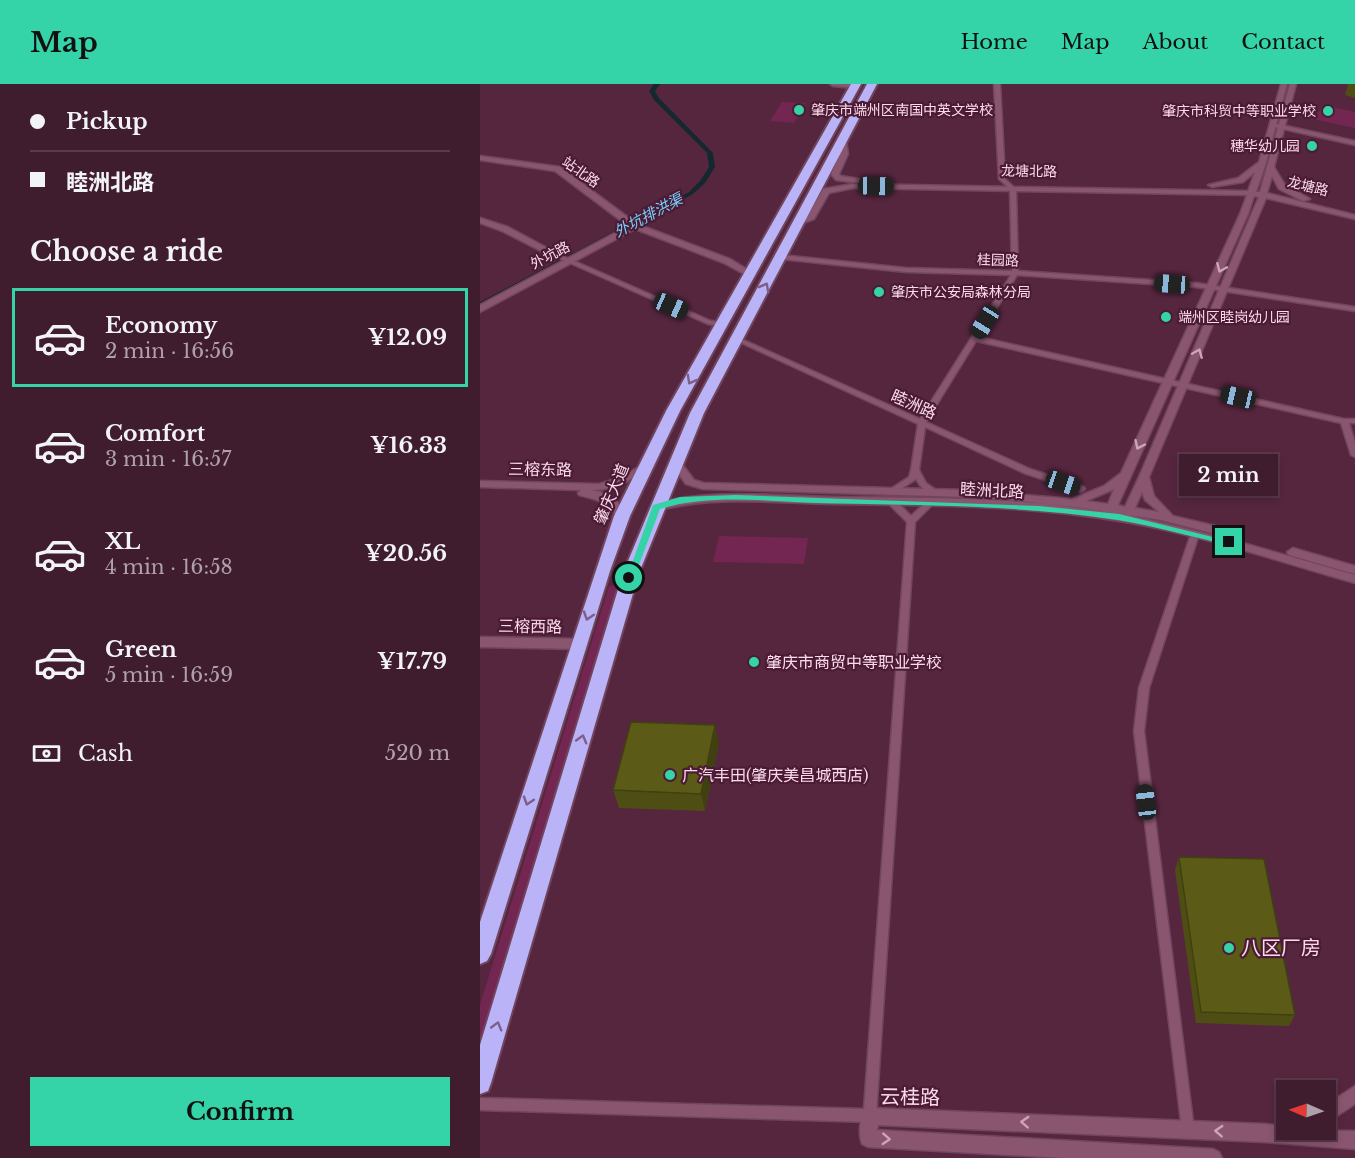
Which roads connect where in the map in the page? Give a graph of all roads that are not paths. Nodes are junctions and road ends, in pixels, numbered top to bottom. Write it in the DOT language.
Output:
graph roads {
  1 [pos="832,84"];
  2 [pos="872,84"];
  3 [pos="997,84"];
  4 [pos="1284,84"];
  5 [pos="1293,84"];
  6 [pos="855,85"];
  7 [pos="1272,125"];
  8 [pos="1281,127"];
  9 [pos="825,140"];
  10 [pos="842,140"];
  11 [pos="1355,143"];
  12 [pos="480,158"];
  13 [pos="1266,164"];
  14 [pos="829,165"];
  15 [pos="854,183"];
  16 [pos="1010,187"];
  17 [pos="1204,189"];
  18 [pos="1252,190"];
  19 [pos="1264,192"];
  20 [pos="1310,203"];
  21 [pos="787,207"];
  22 [pos="1355,212"];
  23 [pos="1249,215"];
  24 [pos="1355,217"];
  25 [pos="480,220"];
  26 [pos="800,222"];
  27 [pos="634,226"];
  28 [pos="788,245"];
  29 [pos="556,255"];
  30 [pos="781,257"];
  31 [pos="568,261"];
  32 [pos="749,273"];
  33 [pos="1015,273"];
  34 [pos="1213,287"];
  35 [pos="1226,288"];
  36 [pos="480,309"];
  37 [pos="1355,309"];
  38 [pos="722,324"];
  39 [pos="974,338"];
  40 [pos="737,339"];
  41 [pos="1169,382"];
  42 [pos="1184,385"];
  43 [pos="1344,421"];
  44 [pos="1355,421"];
  45 [pos="922,422"];
  46 [pos="1355,455"];
  47 [pos="675,462"];
  48 [pos="645,466"];
  49 [pos="915,470"];
  50 [pos="1126,474"];
  51 [pos="1144,477"];
  52 [pos="480,484"];
  53 [pos="1081,489"];
  54 [pos="595,490"];
  55 [pos="480,491"];
  56 [pos="737,493"];
  57 [pos="892,497"];
  58 [pos="933,498"];
  59 [pos="1072,502"];
  60 [pos="656,507"];
  61 [pos="1112,507"];
  62 [pos="1129,510"];
  63 [pos="622,516"];
  64 [pos="1119,517"];
  65 [pos="1172,517"];
  66 [pos="911,521"];
  67 [pos="1196,534"];
  68 [pos="1355,570"];
  69 [pos="600,577"];
  70 [pos="629,578"];
  71 [pos="1355,579"];
  72 [pos="480,642"];
  73 [pos="579,644"];
  74 [pos="480,954"];
  75 [pos="480,1083"];
  76 [pos="1355,1094"];
  77 [pos="480,1104"];
  78 [pos="1336,1108"];
  79 [pos="870,1116"];
  80 [pos="1188,1130"];
  81 [pos="1276,1132"];
  82 [pos="1336,1138"];
  83 [pos="1355,1140"];
  84 [pos="1213,1158"];
  1 -- 6 [label="street"];
  2 -- 10 [label="highway"];
  3 -- 16 [label="street"];
  4 -- 7 [label="street"];
  5 -- 8 [label="street"];
  6 -- 9 [label="highway, 肇庆大道"];
  7 -- 8 [label="street"];
  7 -- 13 [label="street"];
  8 -- 11 [label="street"];
  8 -- 13 [label="street"];
  9 -- 14 [label="highway"];
  9 -- 21 [label="highway, 肇庆大道"];
  10 -- 14 [label="highway"];
  10 -- 15 [label="street"];
  12 -- 27 [label="street, 站北路"];
  13 -- 17 [label="street"];
  13 -- 18 [label="street"];
  13 -- 19 [label="street"];
  13 -- 20 [label="street"];
  14 -- 26 [label="highway"];
  15 -- 16 [label="street, 龙塘北路"];
  15 -- 26 [label="street, 龙塘北路"];
  16 -- 17 [label="street, 龙塘北路"];
  16 -- 33 [label="street"];
  17 -- 18 [label="street, 龙塘路"];
  17 -- 23 [label="street"];
  18 -- 19 [label="street, 龙塘路"];
  18 -- 23 [label="street"];
  19 -- 20 [label="street, 龙塘路"];
  19 -- 23 [label="street"];
  20 -- 22 [label="street, 龙塘路"];
  20 -- 23 [label="street"];
  20 -- 24 [label="street"];
  21 -- 28 [label="highway"];
  21 -- 32 [label="highway, 肇庆大道"];
  23 -- 34 [label="street, one-way"];
  23 -- 35 [label="street"];
  25 -- 29 [label="street"];
  26 -- 28 [label="highway"];
  27 -- 31 [label="street, 外坑路"];
  27 -- 32 [label="street"];
  28 -- 30 [label="highway"];
  29 -- 31 [label="street"];
  30 -- 33 [label="street, 桂园路"];
  40 -- 30 [label="highway, one-way"];
  31 -- 36 [label="street, 外坑路"];
  31 -- 38 [label="street"];
  32 -- 38 [label="highway, 肇庆大道"];
  33 -- 34 [label="street, 桂园路"];
  33 -- 39 [label="street"];
  34 -- 35 [label="street, 桂园路"];
  34 -- 41 [label="street"];
  35 -- 37 [label="street, 桂园路"];
  42 -- 35 [label="street, one-way"];
  38 -- 48 [label="highway, 肇庆大道, one-way"];
  39 -- 41 [label="street"];
  39 -- 45 [label="street"];
  40 -- 45 [label="street, 睦洲路"];
  40 -- 47 [label="highway"];
  41 -- 42 [label="street"];
  41 -- 50 [label="street, one-way"];
  42 -- 43 [label="street"];
  42 -- 51 [label="street"];
  43 -- 44 [label="street"];
  43 -- 46 [label="street"];
  45 -- 49 [label="street"];
  45 -- 53 [label="street, 睦洲路"];
  47 -- 56 [label="street, 睦洲北路"];
  47 -- 60 [label="highway"];
  48 -- 54 [label="street"];
  48 -- 63 [label="highway, 肇庆大道"];
  49 -- 57 [label="street"];
  49 -- 58 [label="street"];
  50 -- 59 [label="street"];
  50 -- 61 [label="street"];
  51 -- 62 [label="street"];
  51 -- 65 [label="street"];
  52 -- 54 [label="street, 三榕东路"];
  54 -- 55 [label="street, 三榕东路"];
  54 -- 63 [label="street"];
  56 -- 57 [label="street, 睦洲北路"];
  56 -- 60 [label="street, 睦洲北路"];
  57 -- 58 [label="street, 睦洲北路"];
  57 -- 66 [label="street"];
  58 -- 59 [label="street, 睦洲北路"];
  58 -- 64 [label="street, 睦洲北路"];
  58 -- 66 [label="street"];
  59 -- 61 [label="street, 睦洲北路"];
  60 -- 70 [label="highway"];
  61 -- 62 [label="street, 睦洲北路"];
  61 -- 64 [label="street"];
  62 -- 64 [label="street"];
  62 -- 65 [label="street, 睦洲北路"];
  63 -- 69 [label="highway, 肇庆大道"];
  64 -- 67 [label="street, 睦洲北路"];
  65 -- 68 [label="street, 睦洲北路"];
  66 -- 79 [label="street"];
  67 -- 71 [label="street, 睦洲北路"];
  67 -- 80 [label="street"];
  69 -- 70 [label="highway"];
  69 -- 73 [label="highway, 肇庆大道, one-way"];
  75 -- 70 [label="highway, one-way"];
  72 -- 73 [label="street, 三榕西路"];
  73 -- 74 [label="highway, 肇庆大道, one-way"];
  76 -- 78 [label="street"];
  77 -- 79 [label="street"];
  80 -- 79 [label="street, 云桂路, one-way"];
  79 -- 84 [label="street, 云桂路, one-way"];
  81 -- 80 [label="street, 云桂路, one-way"];
  82 -- 83 [label="street, 云桂路"];
}
